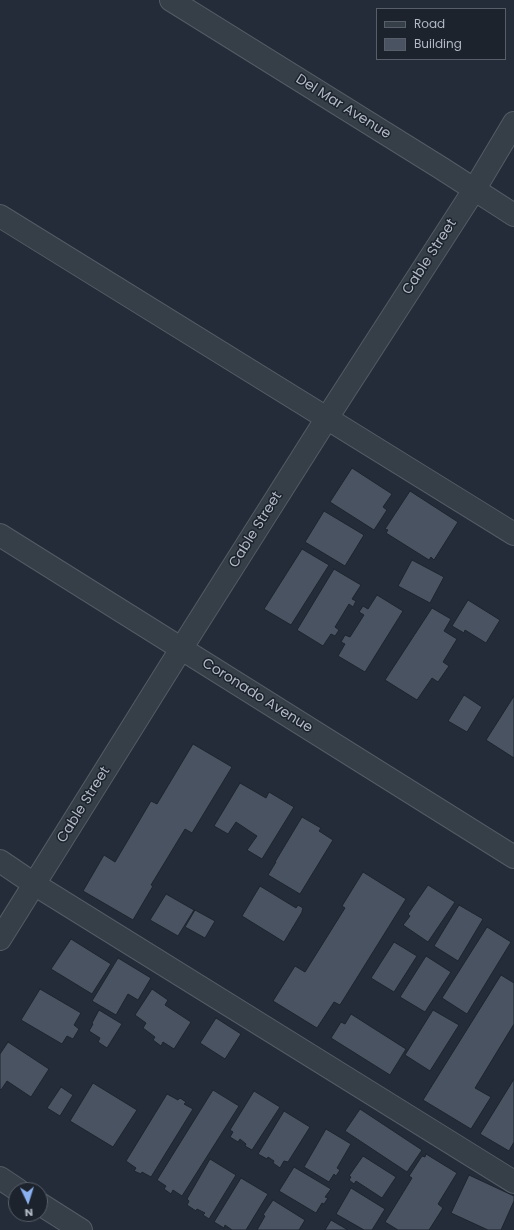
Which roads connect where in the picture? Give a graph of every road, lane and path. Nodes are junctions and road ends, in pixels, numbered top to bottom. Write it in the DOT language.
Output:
graph roads {
  1 [pos="171,0"];
  2 [pos="514,124"];
  3 [pos="474,190"];
  4 [pos="514,215"];
  5 [pos="0,216"];
  6 [pos="327,418"];
  7 [pos="514,534"];
  8 [pos="0,535"];
  9 [pos="181,649"];
  10 [pos="514,857"];
  11 [pos="0,861"];
  12 [pos="34,884"];
  13 [pos="0,938"];
  14 [pos="514,1182"];
  15 [pos="48,1209"];
  16 [pos="81,1230"];
  1 -- 3 [label="street, Del Mar Avenue"];
  2 -- 3 [label="street, Cable Street"];
  3 -- 4 [label="street, Del Mar Avenue"];
  3 -- 6 [label="street, Cable Street"];
  5 -- 6 [label="street"];
  6 -- 7 [label="street"];
  6 -- 9 [label="street, Cable Street"];
  8 -- 9 [label="street, Coronado Avenue"];
  9 -- 10 [label="street, Coronado Avenue"];
  9 -- 12 [label="street, Cable Street"];
  11 -- 12 [label="street"];
  12 -- 13 [label="street, Cable Street"];
  12 -- 14 [label="street"];
  15 -- 16 [label="street"];
}
